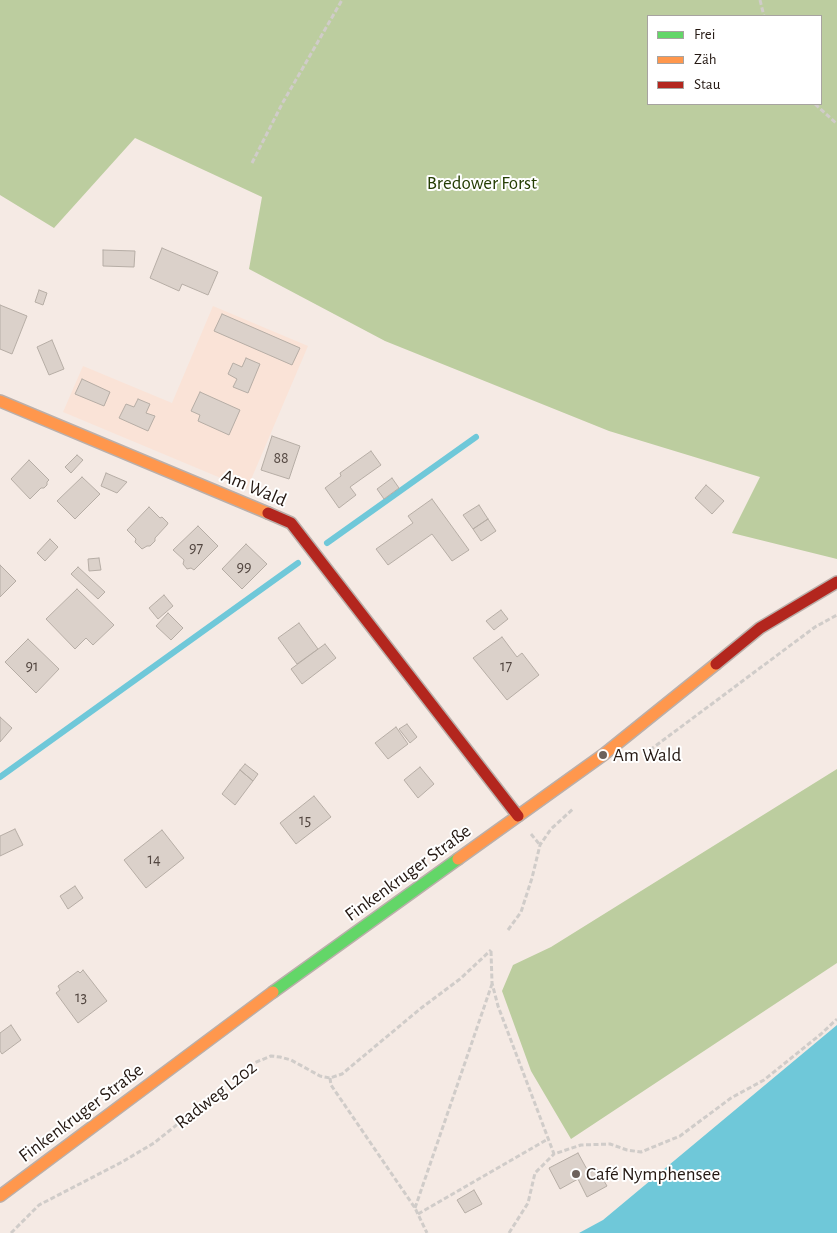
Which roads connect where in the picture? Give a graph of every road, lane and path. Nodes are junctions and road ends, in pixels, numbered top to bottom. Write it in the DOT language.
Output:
graph roads {
  1 [pos="342,0"];
  2 [pos="760,0"];
  3 [pos="764,15"];
  4 [pos="816,105"];
  5 [pos="837,124"];
  6 [pos="252,163"];
  7 [pos="0,401"];
  8 [pos="837,582"];
  9 [pos="837,615"];
  10 [pos="650,751"];
  11 [pos="579,804"];
  12 [pos="518,816"];
  13 [pos="508,930"];
  14 [pos="492,983"];
  15 [pos="837,1019"];
  16 [pos="330,1078"];
  17 [pos="548,1138"];
  18 [pos="554,1154"];
  19 [pos="0,1196"];
  20 [pos="415,1208"];
  21 [pos="418,1214"];
  22 [pos="11,1233"];
  23 [pos="427,1233"];
  24 [pos="509,1233"];
  1 -- 6 [label="path"];
  2 -- 3 [label="path"];
  4 -- 5 [label="path"];
  7 -- 12 [label="main road, Am Wald"];
  8 -- 12 [label="main road, Finkenkruger Straße"];
  9 -- 10 [label="path"];
  11 -- 13 [label="path"];
  12 -- 19 [label="main road, Finkenkruger Straße"];
  14 -- 16 [label="path"];
  14 -- 17 [label="path"];
  14 -- 20 [label="path"];
  15 -- 18 [label="path"];
  16 -- 20 [label="path"];
  16 -- 22 [label="path, Radweg L202"];
  17 -- 18 [label="path"];
  17 -- 21 [label="path"];
  18 -- 24 [label="path"];
  20 -- 21 [label="path"];
  21 -- 23 [label="path"];
}
